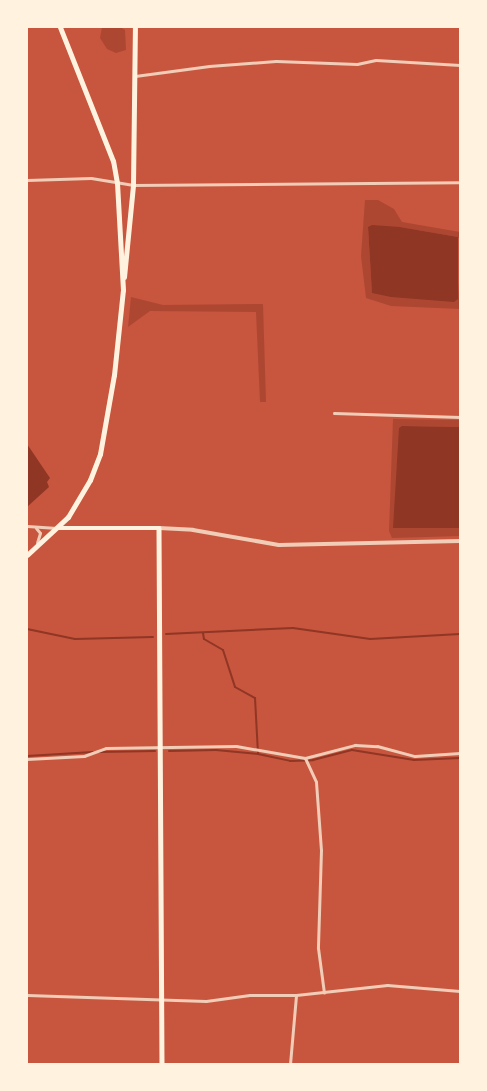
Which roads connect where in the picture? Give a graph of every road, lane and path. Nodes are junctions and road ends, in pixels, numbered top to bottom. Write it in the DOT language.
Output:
graph roads {
  1 [pos="60,27"];
  2 [pos="135,27"];
  3 [pos="460,65"];
  4 [pos="135,76"];
  5 [pos="27,180"];
  6 [pos="460,182"];
  7 [pos="117,183"];
  8 [pos="133,185"];
  9 [pos="123,290"];
  10 [pos="334,413"];
  11 [pos="460,417"];
  12 [pos="27,526"];
  13 [pos="35,527"];
  14 [pos="58,528"];
  15 [pos="159,528"];
  16 [pos="460,541"];
  17 [pos="34,549"];
  18 [pos="27,555"];
  19 [pos="161,747"];
  20 [pos="460,753"];
  21 [pos="304,758"];
  22 [pos="27,759"];
  23 [pos="460,992"];
  24 [pos="324,993"];
  25 [pos="27,995"];
  26 [pos="296,995"];
  27 [pos="161,1000"];
  28 [pos="162,1064"];
  29 [pos="290,1064"];
  1 -- 7 [label="highway"];
  2 -- 4 [label="highway"];
  3 -- 4 [label="street"];
  4 -- 8 [label="highway"];
  5 -- 7 [label="street"];
  6 -- 8 [label="street"];
  7 -- 8 [label="street"];
  7 -- 9 [label="highway"];
  8 -- 9 [label="highway"];
  9 -- 14 [label="highway"];
  10 -- 11 [label="street"];
  12 -- 13 [label="street"];
  13 -- 14 [label="street"];
  13 -- 17 [label="street"];
  14 -- 15 [label="main road"];
  14 -- 17 [label="highway"];
  15 -- 16 [label="street"];
  15 -- 19 [label="main road"];
  17 -- 18 [label="highway"];
  19 -- 21 [label="street"];
  19 -- 22 [label="street"];
  19 -- 27 [label="main road"];
  20 -- 21 [label="street"];
  21 -- 24 [label="street"];
  23 -- 24 [label="street"];
  24 -- 26 [label="street"];
  25 -- 27 [label="street"];
  26 -- 27 [label="street"];
  26 -- 29 [label="street"];
  27 -- 28 [label="main road"];
}
